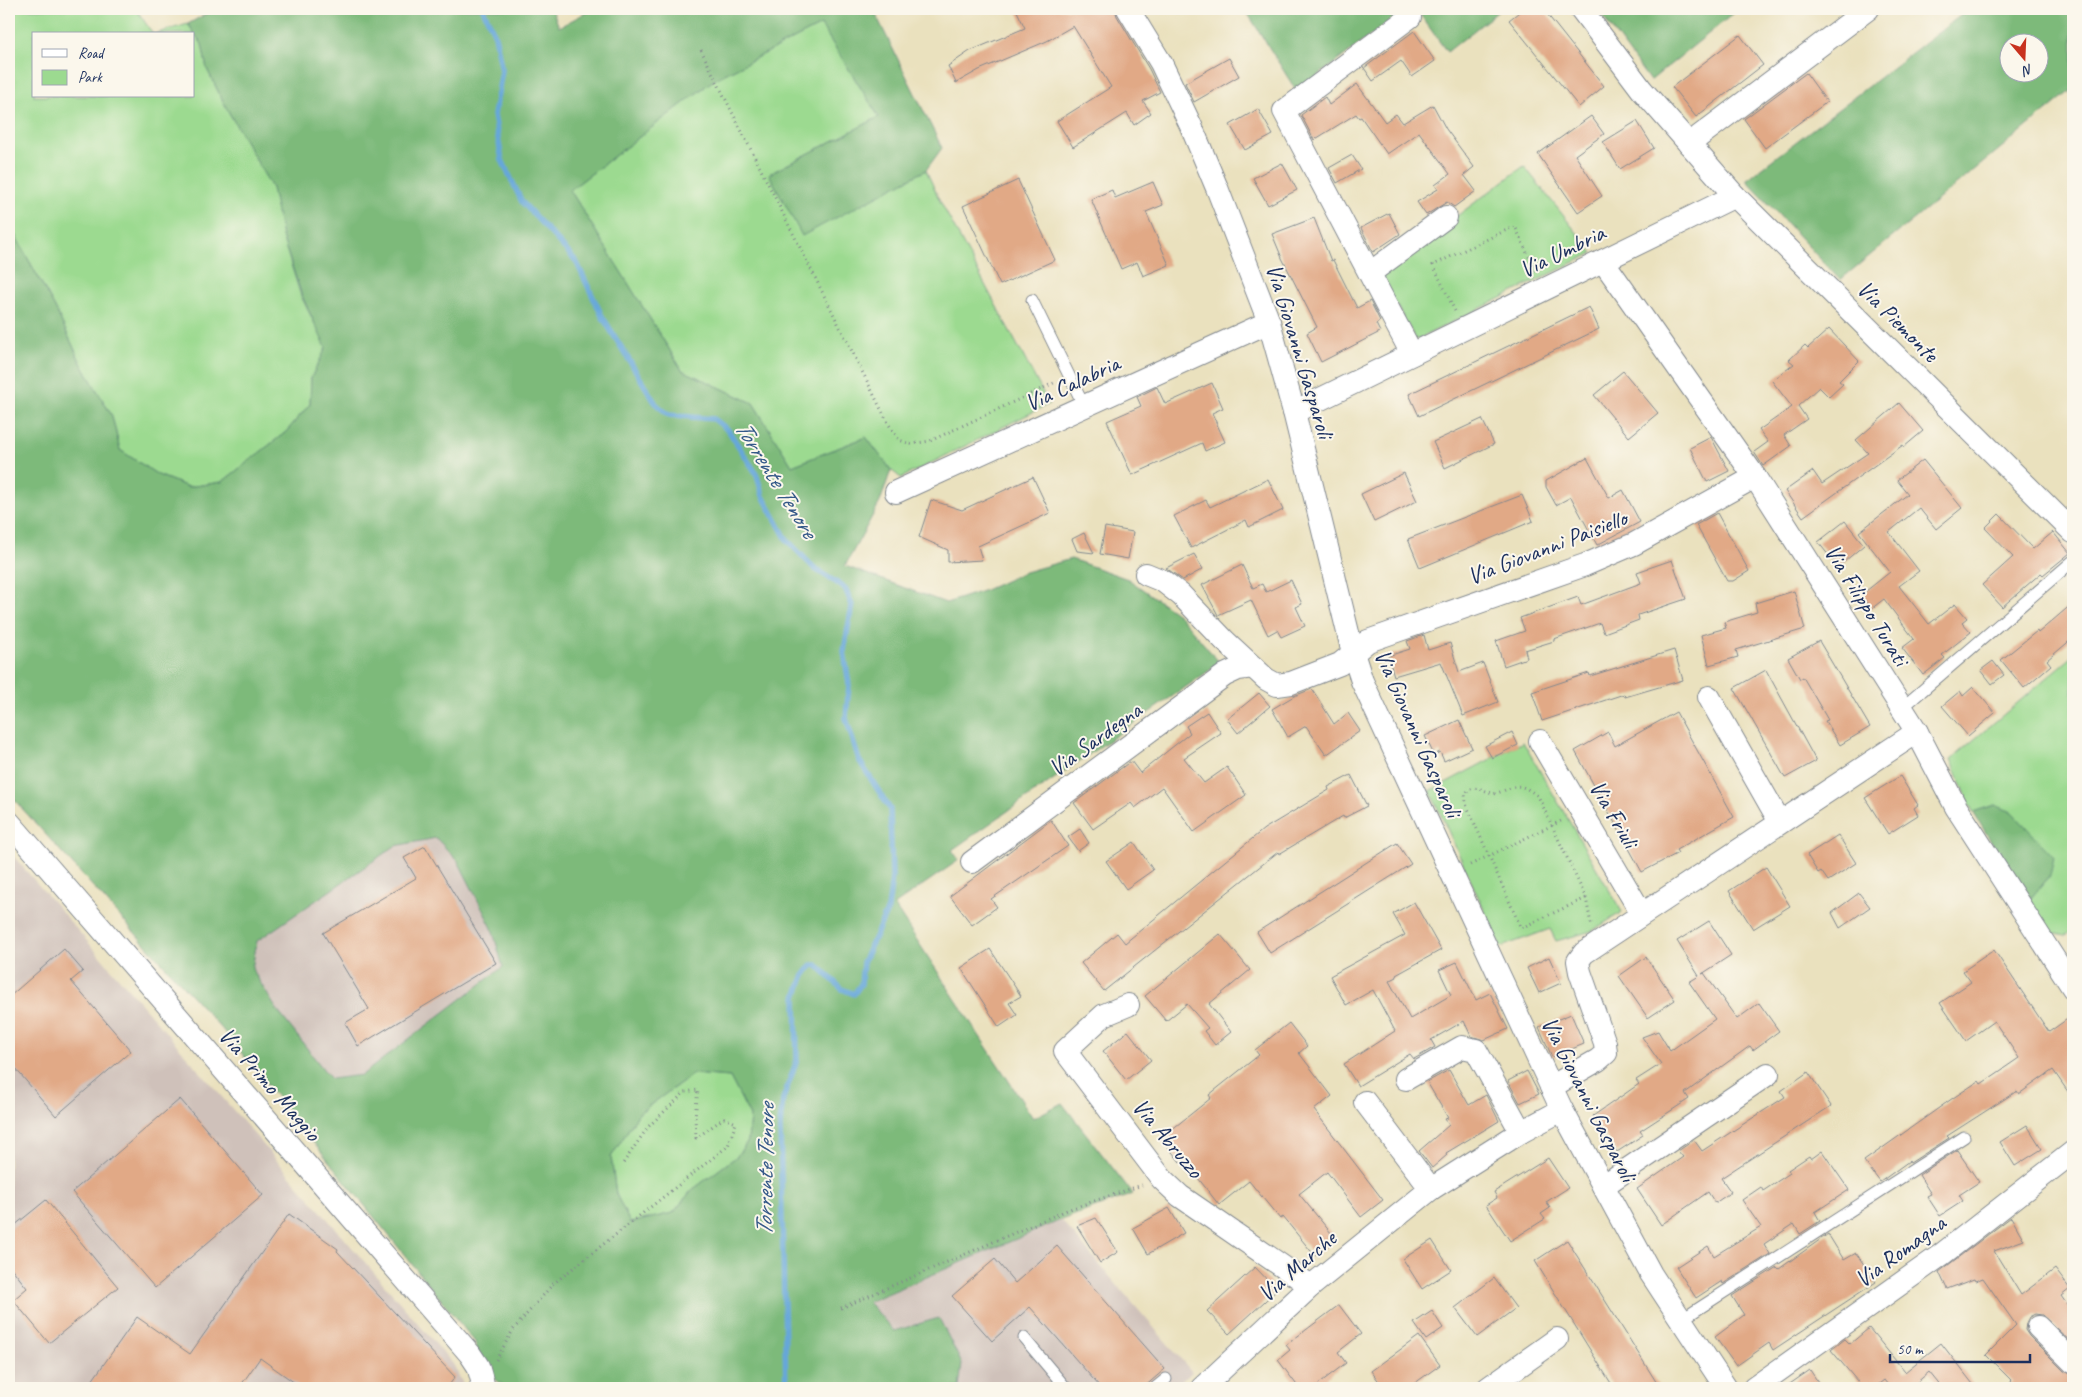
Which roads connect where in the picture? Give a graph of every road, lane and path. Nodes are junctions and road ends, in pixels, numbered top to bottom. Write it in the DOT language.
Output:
graph roads {
  1 [pos="1128,9"];
  2 [pos="1581,9"];
  3 [pos="1868,9"];
  4 [pos="1410,17"];
  5 [pos="701,50"];
  6 [pos="1690,144"];
  7 [pos="1735,196"];
  8 [pos="1446,218"];
  9 [pos="1603,260"];
  10 [pos="1370,273"];
  11 [pos="1544,290"];
  12 [pos="1032,300"];
  13 [pos="1268,322"];
  14 [pos="1464,328"];
  15 [pos="1412,354"];
  16 [pos="1069,376"];
  17 [pos="1084,406"];
  18 [pos="1294,412"];
  19 [pos="1755,477"];
  20 [pos="896,492"];
  21 [pos="2073,532"];
  22 [pos="2073,561"];
  23 [pos="1146,574"];
  24 [pos="1353,653"];
  25 [pos="1253,667"];
  26 [pos="1709,697"];
  27 [pos="1902,708"];
  28 [pos="1917,732"];
  29 [pos="1540,741"];
  30 [pos="1582,811"];
  31 [pos="9,822"];
  32 [pos="1780,822"];
  33 [pos="1552,825"];
  34 [pos="1488,856"];
  35 [pos="972,862"];
  36 [pos="1452,872"];
  37 [pos="1586,898"];
  38 [pos="1642,914"];
  39 [pos="1598,943"];
  40 [pos="2073,988"];
  41 [pos="1128,1005"];
  42 [pos="1768,1074"];
  43 [pos="1406,1079"];
  44 [pos="1551,1087"];
  45 [pos="1365,1102"];
  46 [pos="1562,1110"];
  47 [pos="1520,1132"];
  48 [pos="1964,1137"];
  49 [pos="2073,1152"];
  50 [pos="622,1165"];
  51 [pos="1162,1179"];
  52 [pos="1603,1186"];
  53 [pos="1431,1189"];
  54 [pos="1311,1286"];
  55 [pos="841,1308"];
  56 [pos="1681,1320"];
  57 [pos="2038,1327"];
  58 [pos="1024,1338"];
  59 [pos="1557,1339"];
  60 [pos="2073,1362"];
  61 [pos="1166,1379"];
  62 [pos="482,1386"];
  63 [pos="1066,1388"];
  64 [pos="1155,1388"];
  65 [pos="1202,1388"];
  66 [pos="1488,1388"];
  67 [pos="1726,1388"];
  68 [pos="1754,1388"];
  1 -- 13 [label="street, Via Giovanni Gasparoli"];
  2 -- 6 [label="street, Via Piemonte"];
  3 -- 6 [label="street"];
  4 -- 10 [label="street"];
  5 -- 16 [label="path"];
  6 -- 7 [label="street, Via Piemonte"];
  7 -- 9 [label="street, Via Umbria"];
  7 -- 21 [label="street, Via Piemonte"];
  8 -- 10 [label="street"];
  9 -- 11 [label="street, Via Umbria"];
  9 -- 19 [label="street, Via Filippo Turati"];
  10 -- 15 [label="street"];
  11 -- 14 [label="street, Via Umbria"];
  11 -- 14 [label="path"];
  12 -- 16 [label="lane"];
  13 -- 17 [label="street, Via Calabria"];
  13 -- 18 [label="street, Via Giovanni Gasparoli"];
  14 -- 15 [label="street, Via Umbria"];
  15 -- 18 [label="street, Via Umbria"];
  16 -- 17 [label="lane"];
  17 -- 20 [label="street, Via Calabria"];
  18 -- 24 [label="street, Via Giovanni Gasparoli"];
  19 -- 24 [label="street, Via Giovanni Paisiello"];
  19 -- 27 [label="street, Via Filippo Turati"];
  22 -- 27 [label="lane"];
  23 -- 25 [label="street"];
  24 -- 25 [label="street"];
  24 -- 36 [label="street, Via Giovanni Gasparoli"];
  25 -- 35 [label="street, Via Sardegna"];
  26 -- 32 [label="street"];
  27 -- 28 [label="street, Via Filippo Turati"];
  28 -- 32 [label="street"];
  28 -- 40 [label="street, Via Filippo Turati"];
  29 -- 30 [label="street, Via Friuli"];
  30 -- 33 [label="path"];
  30 -- 38 [label="street, Via Friuli"];
  31 -- 62 [label="street, Via Primo Maggio"];
  32 -- 38 [label="street"];
  33 -- 34 [label="path"];
  33 -- 34 [label="path"];
  33 -- 37 [label="path"];
  34 -- 36 [label="path"];
  34 -- 37 [label="path"];
  36 -- 44 [label="street, Via Giovanni Gasparoli"];
  37 -- 39 [label="path"];
  38 -- 39 [label="street"];
  39 -- 44 [label="street"];
  41 -- 51 [label="street, Via Abruzzo"];
  42 -- 52 [label="street"];
  43 -- 47 [label="street"];
  44 -- 46 [label="street, Via Giovanni Gasparoli"];
  45 -- 53 [label="street"];
  46 -- 47 [label="street, Via Marche"];
  46 -- 52 [label="street, Via Giovanni Gasparoli"];
  47 -- 53 [label="street, Via Marche"];
  48 -- 56 [label="lane"];
  49 -- 68 [label="street, Via Romagna"];
  50 -- 62 [label="path"];
  51 -- 54 [label="street, Via Abruzzo"];
  51 -- 55 [label="path"];
  52 -- 56 [label="street, Via Giovanni Gasparoli"];
  53 -- 54 [label="street, Via Marche"];
  54 -- 65 [label="street, Via Marche"];
  56 -- 67 [label="street, Via Giovanni Gasparoli"];
  57 -- 60 [label="street"];
  58 -- 63 [label="lane"];
  59 -- 66 [label="street"];
  61 -- 64 [label="lane"];
}
